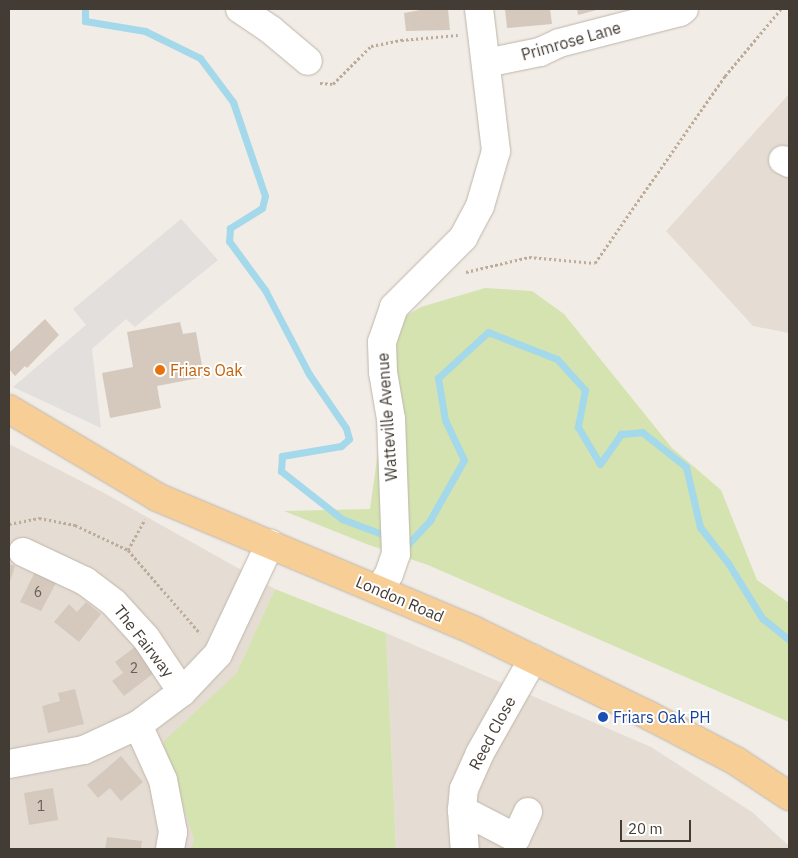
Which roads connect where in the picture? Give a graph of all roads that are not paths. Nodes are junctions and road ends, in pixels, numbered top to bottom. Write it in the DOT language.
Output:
graph roads {
  1 [pos="240,9"];
  2 [pos="684,9"];
  3 [pos="480,20"];
  4 [pos="486,63"];
  5 [pos="313,72"];
  6 [pos="9,409"];
  7 [pos="270,544"];
  8 [pos="23,552"];
  9 [pos="379,590"];
  10 [pos="533,659"];
  11 [pos="182,692"];
  12 [pos="138,725"];
  13 [pos="9,764"];
  14 [pos="789,796"];
  15 [pos="462,810"];
  16 [pos="528,812"];
  17 [pos="170,849"];
  18 [pos="465,849"];
  1 -- 5 [label="street"];
  2 -- 4 [label="street, Primrose Lane"];
  3 -- 4 [label="street, Watteville Avenue"];
  4 -- 9 [label="street, Watteville Avenue"];
  6 -- 7 [label="main road, London Road"];
  7 -- 9 [label="main road, London Road"];
  7 -- 11 [label="street, The Fairway"];
  8 -- 11 [label="street, The Fairway"];
  9 -- 10 [label="main road, London Road"];
  10 -- 14 [label="main road, London Road"];
  10 -- 15 [label="street, Reed Close"];
  11 -- 12 [label="street, The Fairway"];
  12 -- 13 [label="street, The Fairway"];
  12 -- 17 [label="street"];
  15 -- 16 [label="street"];
  15 -- 18 [label="street, Reed Close"];
}
